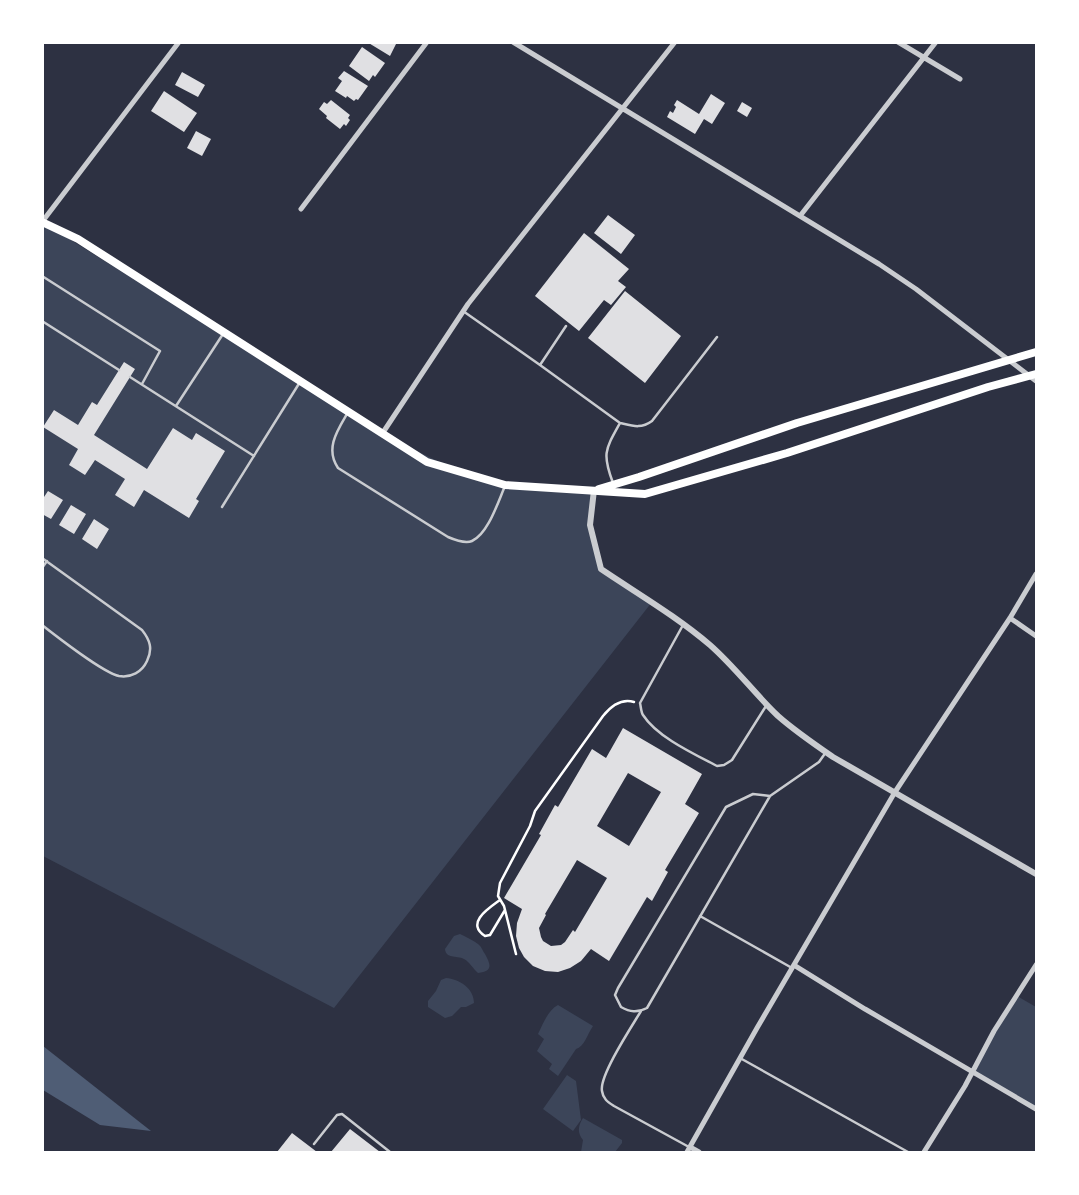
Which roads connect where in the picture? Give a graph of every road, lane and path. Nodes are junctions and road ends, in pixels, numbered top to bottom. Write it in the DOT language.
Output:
graph roads {
  1 [pos="179,42"];
  2 [pos="428,42"];
  3 [pos="513,42"];
  4 [pos="675,42"];
  5 [pos="898,42"];
  6 [pos="936,42"];
  7 [pos="924,58"];
  8 [pos="960,79"];
  9 [pos="622,109"];
  10 [pos="301,209"];
  11 [pos="800,216"];
  12 [pos="43,222"];
  13 [pos="42,276"];
  14 [pos="463,311"];
  15 [pos="42,321"];
  16 [pos="566,326"];
  17 [pos="224,333"];
  18 [pos="717,336"];
  19 [pos="1036,352"];
  20 [pos="1010,361"];
  21 [pos="540,365"];
  22 [pos="119,370"];
  23 [pos="130,377"];
  24 [pos="1034,377"];
  25 [pos="300,382"];
  26 [pos="142,384"];
  27 [pos="176,406"];
  28 [pos="348,412"];
  29 [pos="620,423"];
  30 [pos="382,434"];
  31 [pos="254,456"];
  32 [pos="505,485"];
  33 [pos="614,485"];
  34 [pos="594,490"];
  35 [pos="222,507"];
  36 [pos="42,558"];
  37 [pos="47,561"];
  38 [pos="42,568"];
  39 [pos="1036,574"];
  40 [pos="1010,618"];
  41 [pos="42,624"];
  42 [pos="684,624"];
  43 [pos="1036,636"];
  44 [pos="640,704"];
  45 [pos="767,705"];
  46 [pos="826,752"];
  47 [pos="895,792"];
  48 [pos="770,796"];
  49 [pos="1036,874"];
  50 [pos="500,900"];
  51 [pos="505,910"];
  52 [pos="700,916"];
  53 [pos="516,954"];
  54 [pos="1036,965"];
  55 [pos="794,966"];
  56 [pos="641,1011"];
  57 [pos="740,1058"];
  58 [pos="972,1072"];
  59 [pos="1036,1109"];
  60 [pos="314,1144"];
  61 [pos="688,1150"];
  62 [pos="390,1152"];
  63 [pos="699,1152"];
  64 [pos="908,1152"];
  65 [pos="924,1152"];
  1 -- 12 [label="street"];
  2 -- 10 [label="street"];
  3 -- 9 [label="street"];
  4 -- 9 [label="street"];
  5 -- 7 [label="street"];
  6 -- 7 [label="street"];
  7 -- 8 [label="street"];
  7 -- 11 [label="street"];
  9 -- 11 [label="street"];
  9 -- 14 [label="street"];
  11 -- 20 [label="street"];
  12 -- 17 [label="main road"];
  13 -- 26 [label="lane"];
  14 -- 21 [label="lane"];
  14 -- 30 [label="street"];
  15 -- 22 [label="lane"];
  16 -- 21 [label="lane"];
  17 -- 25 [label="main road"];
  17 -- 27 [label="lane"];
  18 -- 29 [label="lane"];
  19 -- 20 [label="main road"];
  20 -- 24 [label="street"];
  20 -- 33 [label="main road"];
  21 -- 29 [label="lane"];
  23 -- 26 [label="lane"];
  24 -- 34 [label="main road"];
  25 -- 28 [label="main road"];
  25 -- 31 [label="lane"];
  26 -- 27 [label="lane"];
  27 -- 31 [label="lane"];
  28 -- 30 [label="main road"];
  28 -- 32 [label="lane"];
  29 -- 33 [label="lane"];
  30 -- 32 [label="main road"];
  31 -- 35 [label="lane"];
  32 -- 34 [label="main road"];
  33 -- 34 [label="main road"];
  34 -- 42 [label="street"];
  36 -- 37 [label="lane"];
  37 -- 38 [label="lane"];
  37 -- 41 [label="lane"];
  39 -- 40 [label="street"];
  40 -- 43 [label="street"];
  40 -- 47 [label="street"];
  42 -- 44 [label="lane"];
  42 -- 45 [label="street"];
  44 -- 45 [label="lane"];
  44 -- 50 [label="path"];
  45 -- 46 [label="street"];
  46 -- 47 [label="street"];
  46 -- 48 [label="lane"];
  47 -- 49 [label="street"];
  47 -- 55 [label="street"];
  48 -- 52 [label="lane"];
  48 -- 56 [label="lane"];
  50 -- 51 [label="path"];
  50 -- 51 [label="path"];
  51 -- 53 [label="path"];
  52 -- 55 [label="lane"];
  52 -- 56 [label="lane"];
  54 -- 58 [label="street"];
  55 -- 57 [label="street"];
  55 -- 58 [label="street"];
  56 -- 61 [label="lane"];
  57 -- 61 [label="street"];
  57 -- 64 [label="lane"];
  58 -- 59 [label="street"];
  58 -- 65 [label="street"];
  60 -- 62 [label="lane"];
  61 -- 63 [label="street"];
}
